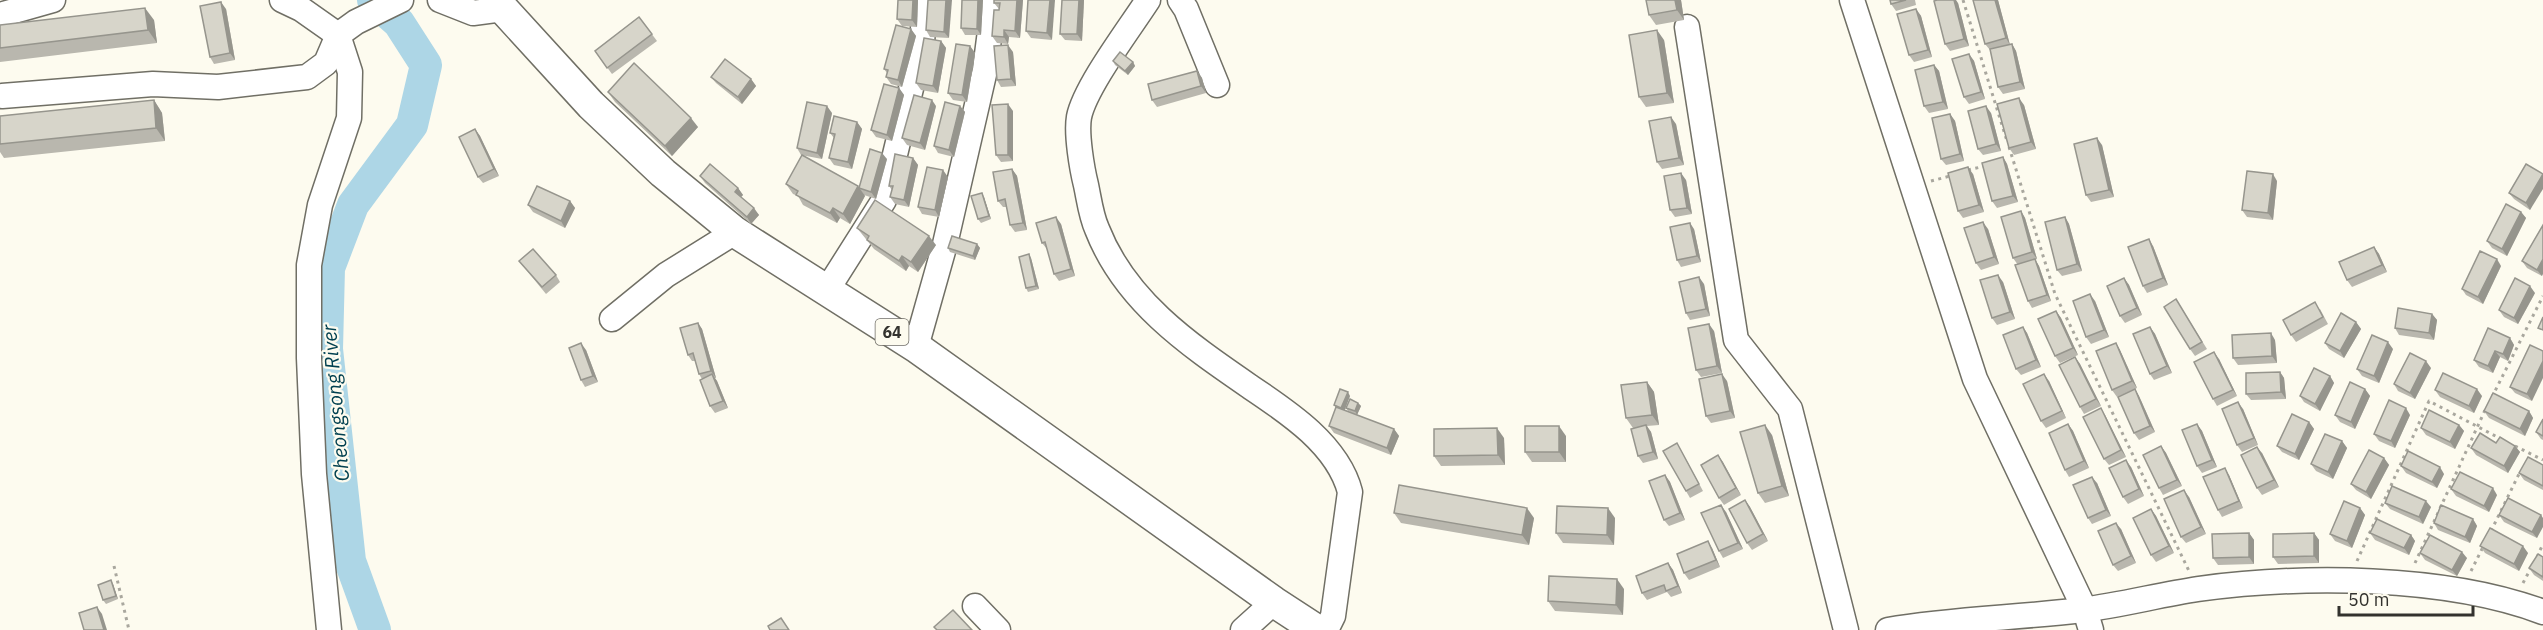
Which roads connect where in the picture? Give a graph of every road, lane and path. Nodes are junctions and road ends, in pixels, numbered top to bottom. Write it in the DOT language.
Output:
graph roads {
  1 [pos="53,0"];
  2 [pos="282,0"];
  3 [pos="401,0"];
  4 [pos="440,0"];
  5 [pos="925,0"];
  6 [pos="994,0"];
  7 [pos="1148,0"];
  8 [pos="1180,0"];
  9 [pos="1852,0"];
  10 [pos="1963,0"];
  11 [pos="499,4"];
  12 [pos="0,15"];
  13 [pos="1687,27"];
  14 [pos="338,35"];
  15 [pos="1217,85"];
  16 [pos="2,96"];
  17 [pos="2013,160"];
  18 [pos="2003,162"];
  19 [pos="1993,164"];
  20 [pos="1963,172"];
  21 [pos="1953,175"];
  22 [pos="1912,187"];
  23 [pos="735,232"];
  24 [pos="826,290"];
  25 [pos="2543,296"];
  26 [pos="612,319"];
  27 [pos="916,347"];
  28 [pos="2492,397"];
  29 [pos="2487,407"];
  30 [pos="2476,428"];
  31 [pos="2543,460"];
  32 [pos="2524,464"];
  33 [pos="2543,544"];
  34 [pos="114,566"];
  35 [pos="2347,582"];
  36 [pos="2405,584"];
  37 [pos="2198,589"];
  38 [pos="2461,591"];
  39 [pos="2514,601"];
  40 [pos="1274,602"];
  41 [pos="975,606"];
  42 [pos="2543,612"];
  43 [pos="2088,620"];
  44 [pos="129,630"];
  45 [pos="329,630"];
  46 [pos="998,630"];
  47 [pos="1243,630"];
  48 [pos="1317,630"];
  49 [pos="1326,630"];
  50 [pos="1846,630"];
  51 [pos="1888,630"];
  1 -- 12 [label="street"];
  2 -- 14 [label="street"];
  3 -- 14 [label="street"];
  4 -- 11 [label="street"];
  5 -- 24 [label="street"];
  6 -- 27 [label="street"];
  7 -- 49 [label="street"];
  8 -- 15 [label="street"];
  9 -- 22 [label="street"];
  10 -- 17 [label="path"];
  11 -- 23 [label="main road, 64"];
  13 -- 50 [label="street"];
  14 -- 16 [label="street"];
  14 -- 45 [label="street"];
  17 -- 18 [label="path"];
  17 -- 37 [label="path"];
  19 -- 20 [label="path"];
  21 -- 22 [label="path"];
  22 -- 43 [label="street"];
  23 -- 24 [label="main road, 64"];
  23 -- 26 [label="street"];
  24 -- 27 [label="main road, 64"];
  25 -- 28 [label="path"];
  27 -- 40 [label="main road, 64"];
  29 -- 30 [label="path"];
  30 -- 31 [label="path"];
  30 -- 35 [label="path"];
  30 -- 36 [label="path"];
  32 -- 38 [label="path"];
  33 -- 39 [label="path"];
  34 -- 44 [label="path"];
  35 -- 36 [label="street"];
  35 -- 37 [label="street"];
  36 -- 38 [label="street"];
  37 -- 43 [label="street"];
  38 -- 39 [label="street"];
  39 -- 42 [label="street"];
  40 -- 47 [label="street"];
  40 -- 48 [label="main road, 64"];
  41 -- 46 [label="street"];
  43 -- 51 [label="street"];
}
